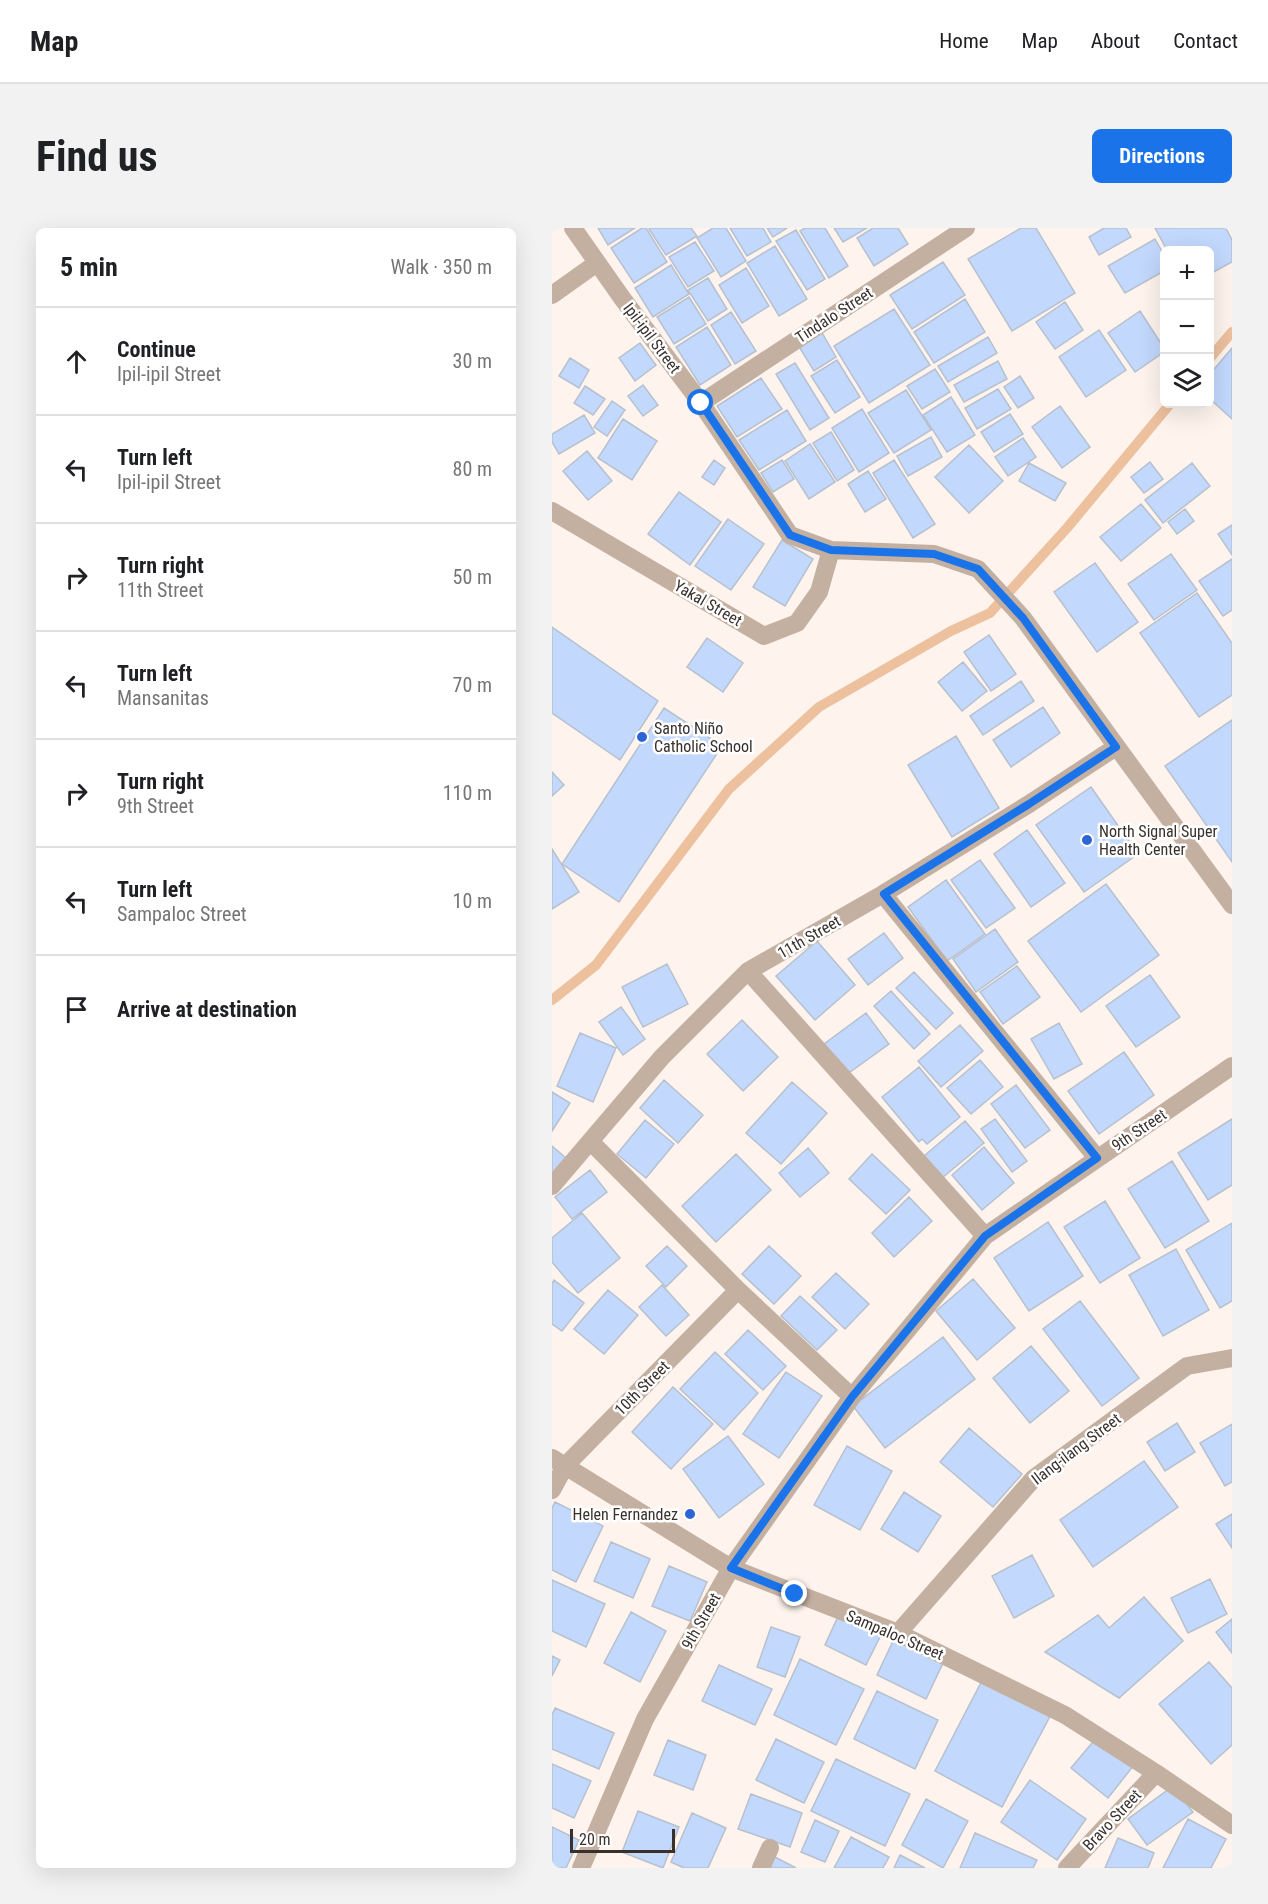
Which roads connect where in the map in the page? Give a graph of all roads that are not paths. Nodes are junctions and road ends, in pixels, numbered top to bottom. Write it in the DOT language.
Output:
graph roads {
  1 [pos="573,228"];
  2 [pos="966,228"];
  3 [pos="597,262"];
  4 [pos="552,295"];
  5 [pos="701,403"];
  6 [pos="552,511"];
  7 [pos="831,550"];
  8 [pos="1116,747"];
  9 [pos="884,894"];
  10 [pos="1232,905"];
  11 [pos="748,972"];
  12 [pos="1232,1066"];
  13 [pos="591,1142"];
  14 [pos="1097,1158"];
  15 [pos="552,1186"];
  16 [pos="985,1236"];
  17 [pos="738,1290"];
  18 [pos="1232,1358"];
  19 [pos="852,1397"];
  20 [pos="559,1462"];
  21 [pos="552,1490"];
  22 [pos="731,1568"];
  23 [pos="898,1633"];
  24 [pos="1156,1773"];
  25 [pos="1232,1825"];
  26 [pos="770,1848"];
  27 [pos="581,1868"];
  28 [pos="761,1868"];
  29 [pos="1067,1868"];
  1 -- 3 [label="street, Ipil-ipil Street"];
  2 -- 5 [label="street, Tindalo Street"];
  3 -- 4 [label="street"];
  3 -- 5 [label="street, Ipil-ipil Street"];
  5 -- 7 [label="street, Ipil-ipil Street"];
  6 -- 7 [label="street, Yakal Street"];
  7 -- 8 [label="street, Ipil-ipil Street"];
  8 -- 9 [label="street, 11th Street"];
  8 -- 10 [label="street, Ipil-ipil Street"];
  9 -- 11 [label="street, 11th Street"];
  9 -- 14 [label="street"];
  11 -- 13 [label="street, 11th Street"];
  11 -- 16 [label="street"];
  12 -- 14 [label="street, 9th Street"];
  13 -- 15 [label="street, 11th Street"];
  13 -- 17 [label="street"];
  14 -- 16 [label="street, 9th Street"];
  16 -- 19 [label="street, 9th Street"];
  17 -- 19 [label="street"];
  17 -- 20 [label="street, 10th Street"];
  18 -- 23 [label="street, Ilang-ilang Street"];
  19 -- 22 [label="street, 9th Street"];
  20 -- 21 [label="street, 10th Street"];
  20 -- 22 [label="street, Sampaloc Street"];
  22 -- 23 [label="street, Sampaloc Street"];
  22 -- 27 [label="street, 9th Street"];
  23 -- 24 [label="street, Sampaloc Street"];
  24 -- 25 [label="street, Sampaloc Street"];
  24 -- 29 [label="street, Bravo Street"];
  26 -- 28 [label="street"];
}
